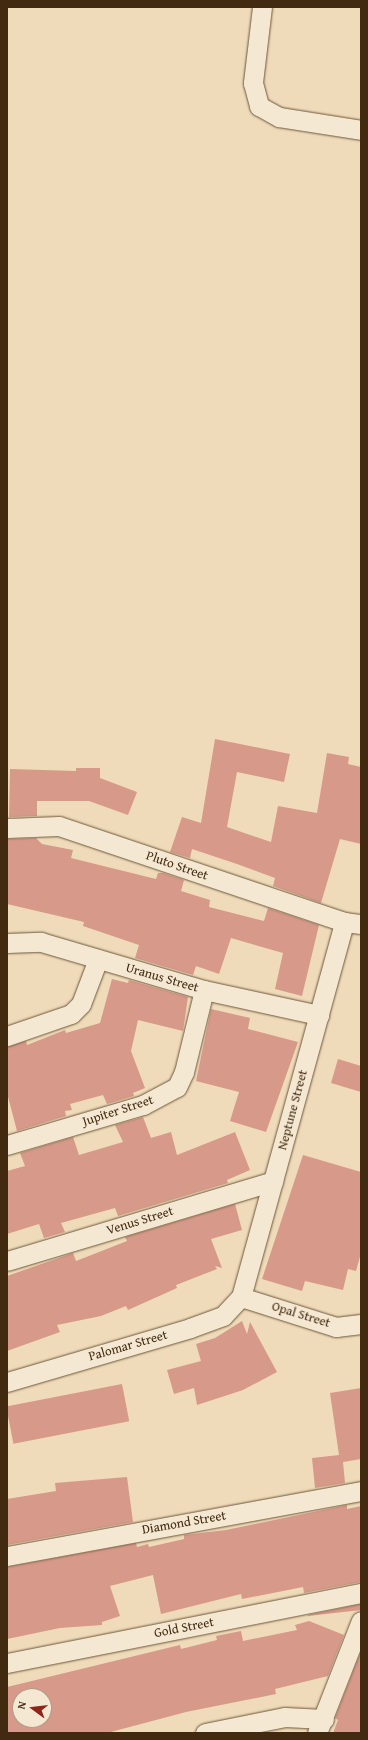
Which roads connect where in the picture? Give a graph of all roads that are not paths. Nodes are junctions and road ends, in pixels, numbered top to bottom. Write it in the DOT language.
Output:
graph roads {
  1 [pos="262,7"];
  2 [pos="361,130"];
  3 [pos="7,828"];
  4 [pos="352,923"];
  5 [pos="7,943"];
  6 [pos="98,959"];
  7 [pos="204,990"];
  8 [pos="319,1015"];
  9 [pos="7,1036"];
  10 [pos="7,1145"];
  11 [pos="273,1181"];
  12 [pos="7,1261"];
  13 [pos="242,1297"];
  14 [pos="361,1324"];
  15 [pos="7,1382"];
  16 [pos="361,1491"];
  17 [pos="7,1556"];
  18 [pos="361,1593"];
  19 [pos="361,1621"];
  20 [pos="7,1663"];
  21 [pos="320,1726"];
  22 [pos="205,1733"];
  1 -- 2 [label="street"];
  3 -- 4 [label="street, Pluto Street"];
  4 -- 8 [label="street, Neptune Street"];
  5 -- 6 [label="street, Uranus Street"];
  6 -- 7 [label="street, Uranus Street"];
  6 -- 9 [label="street"];
  7 -- 8 [label="street, Uranus Street"];
  7 -- 10 [label="street, Jupiter Street"];
  8 -- 11 [label="street, Neptune Street"];
  11 -- 12 [label="street, Venus Street"];
  11 -- 13 [label="street, Neptune Street"];
  13 -- 14 [label="street, Opal Street"];
  13 -- 15 [label="street, Palomar Street"];
  16 -- 17 [label="street, Diamond Street"];
  18 -- 20 [label="street, Gold Street"];
  19 -- 21 [label="street"];
  21 -- 22 [label="street"];
}
